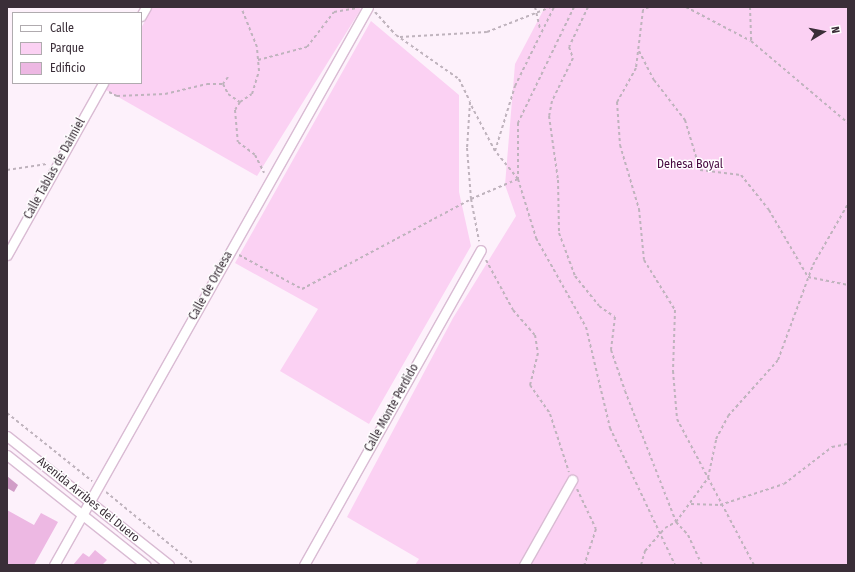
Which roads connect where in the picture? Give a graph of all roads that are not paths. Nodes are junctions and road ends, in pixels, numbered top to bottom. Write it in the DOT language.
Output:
graph roads {
  1 [pos="369,7"];
  2 [pos="102,85"];
  3 [pos="481,250"];
  4 [pos="7,254"];
  5 [pos="7,436"];
  6 [pos="7,455"];
  7 [pos="572,480"];
  8 [pos="89,502"];
  9 [pos="82,515"];
  10 [pos="54,565"];
  11 [pos="146,565"];
  12 [pos="169,565"];
  13 [pos="304,565"];
  14 [pos="524,565"];
  1 -- 8 [label="street, Calle de Ordesa"];
  2 -- 4 [label="street, Calle Tablas de Daimiel"];
  3 -- 13 [label="street, Calle Monte Perdido"];
  5 -- 8 [label="street, Avenida Arribes del Duero"];
  6 -- 9 [label="street, Avenida Arribes del Duero"];
  7 -- 14 [label="street"];
  8 -- 9 [label="street, Calle de Ordesa"];
  8 -- 12 [label="street, Avenida Arribes del Duero"];
  9 -- 10 [label="street, Calle de Ordesa"];
  9 -- 11 [label="street, Avenida Arribes del Duero"];
}
